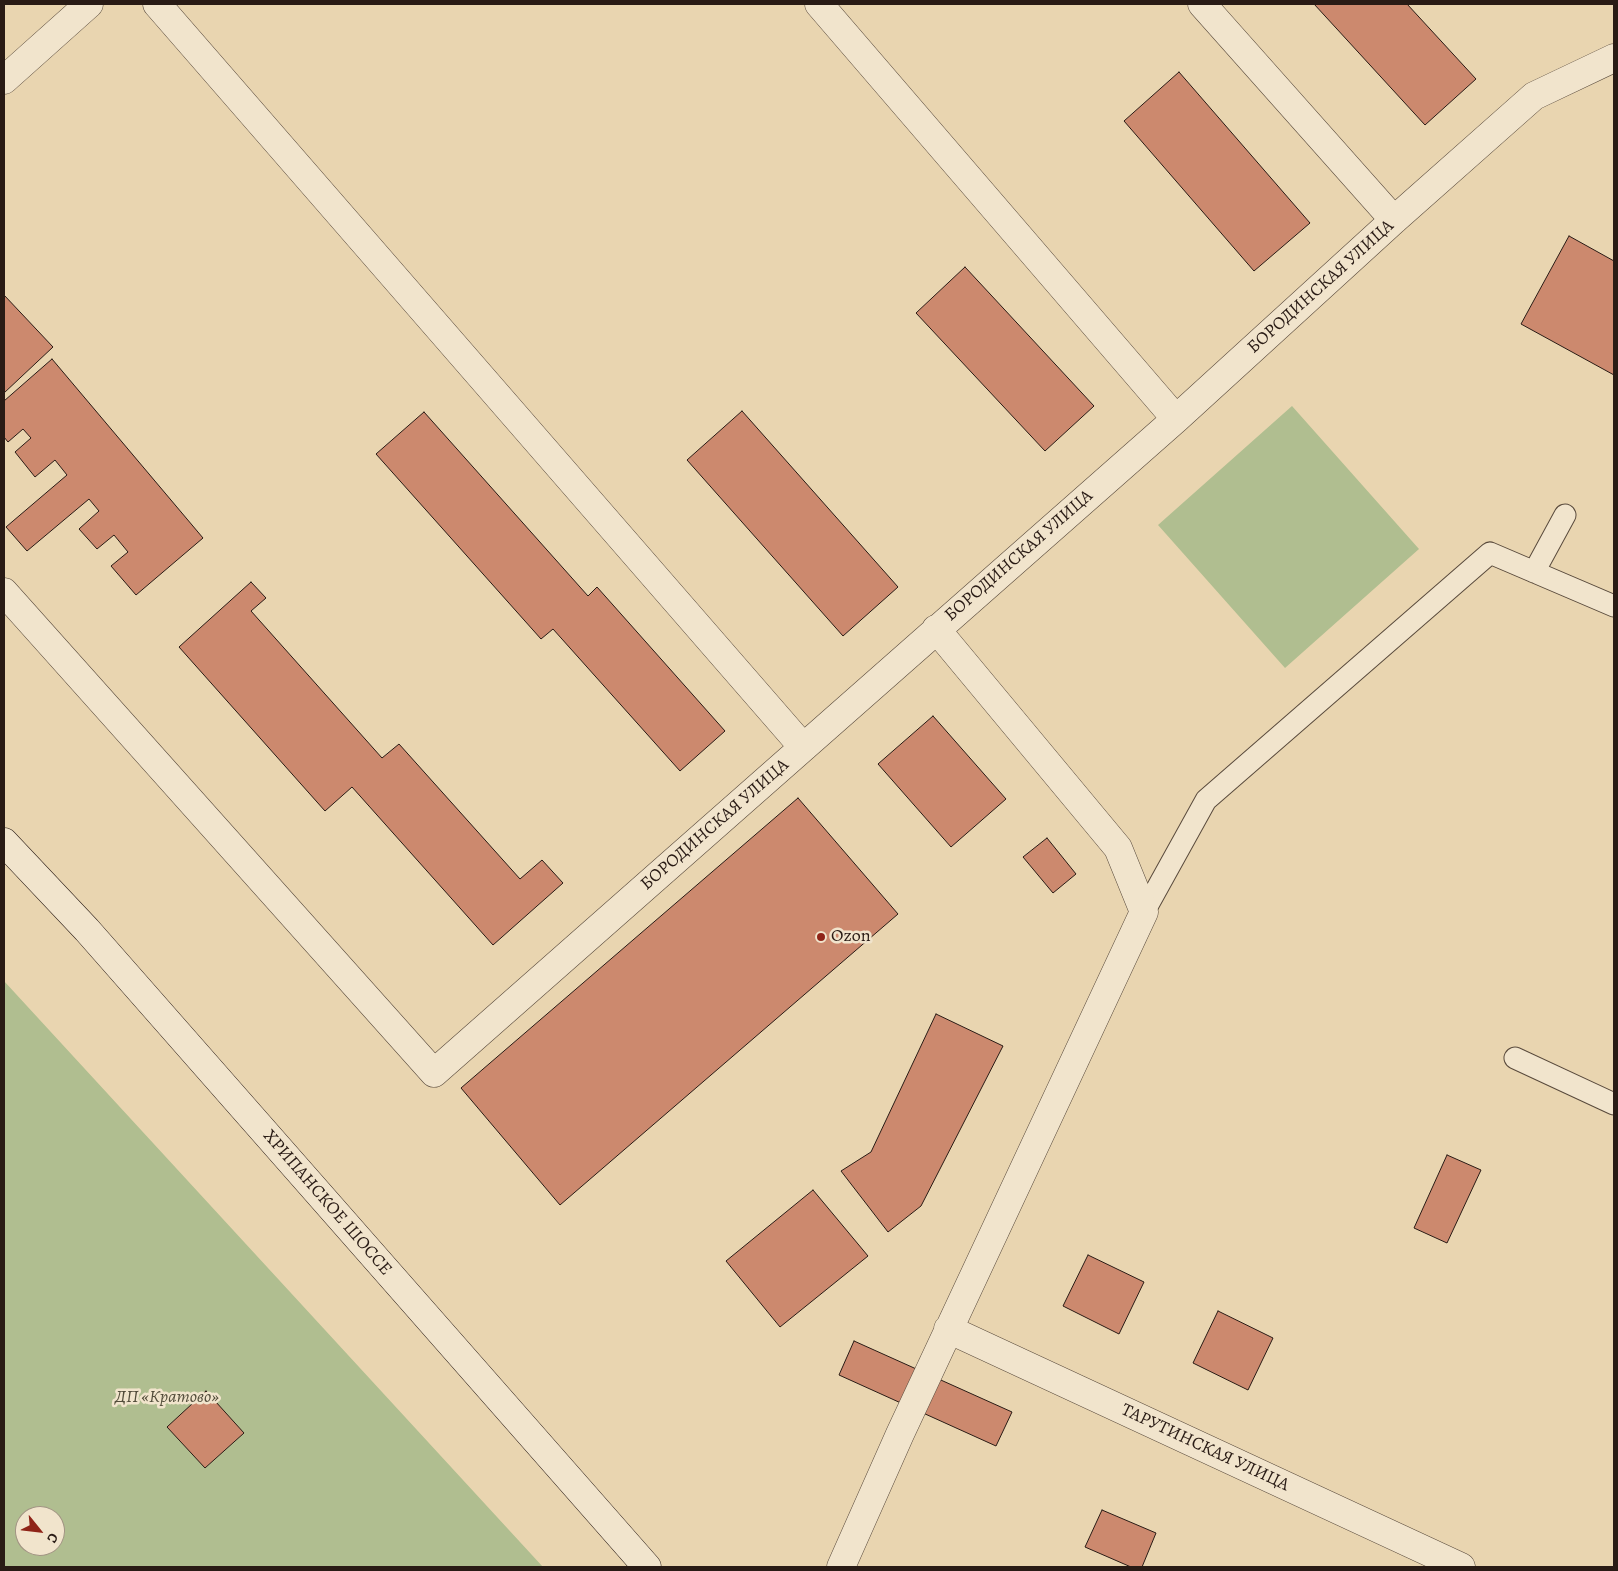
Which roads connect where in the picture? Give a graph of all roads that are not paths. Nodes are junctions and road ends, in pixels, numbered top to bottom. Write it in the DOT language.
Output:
graph roads {
  1 [pos="89,4"];
  2 [pos="157,4"];
  3 [pos="819,4"];
  4 [pos="1202,4"];
  5 [pos="1614,58"];
  6 [pos="4,80"];
  7 [pos="1394,220"];
  8 [pos="1176,419"];
  9 [pos="1565,515"];
  10 [pos="1534,572"];
  11 [pos="4,592"];
  12 [pos="1614,606"];
  13 [pos="936,629"];
  14 [pos="803,747"];
  15 [pos="4,842"];
  16 [pos="1144,912"];
  17 [pos="1515,1058"];
  18 [pos="1614,1104"];
  19 [pos="948,1330"];
  20 [pos="647,1567"];
  21 [pos="841,1567"];
  22 [pos="1461,1567"];
  1 -- 6 [label="street"];
  2 -- 14 [label="street"];
  3 -- 8 [label="street"];
  4 -- 7 [label="street"];
  5 -- 7 [label="street, БОРОДИНСКАЯ УЛИЦА"];
  7 -- 8 [label="street, БОРОДИНСКАЯ УЛИЦА"];
  8 -- 13 [label="street, БОРОДИНСКАЯ УЛИЦА"];
  9 -- 10 [label="lane"];
  10 -- 12 [label="lane"];
  10 -- 16 [label="lane"];
  11 -- 14 [label="street, БОРОДИНСКАЯ УЛИЦА"];
  13 -- 14 [label="street, БОРОДИНСКАЯ УЛИЦА"];
  13 -- 16 [label="street"];
  15 -- 20 [label="street, ХРИПАНСКОЕ ШОССЕ"];
  16 -- 19 [label="street"];
  17 -- 18 [label="lane"];
  19 -- 21 [label="street"];
  19 -- 22 [label="street, ТАРУТИНСКАЯ УЛИЦА"];
}
